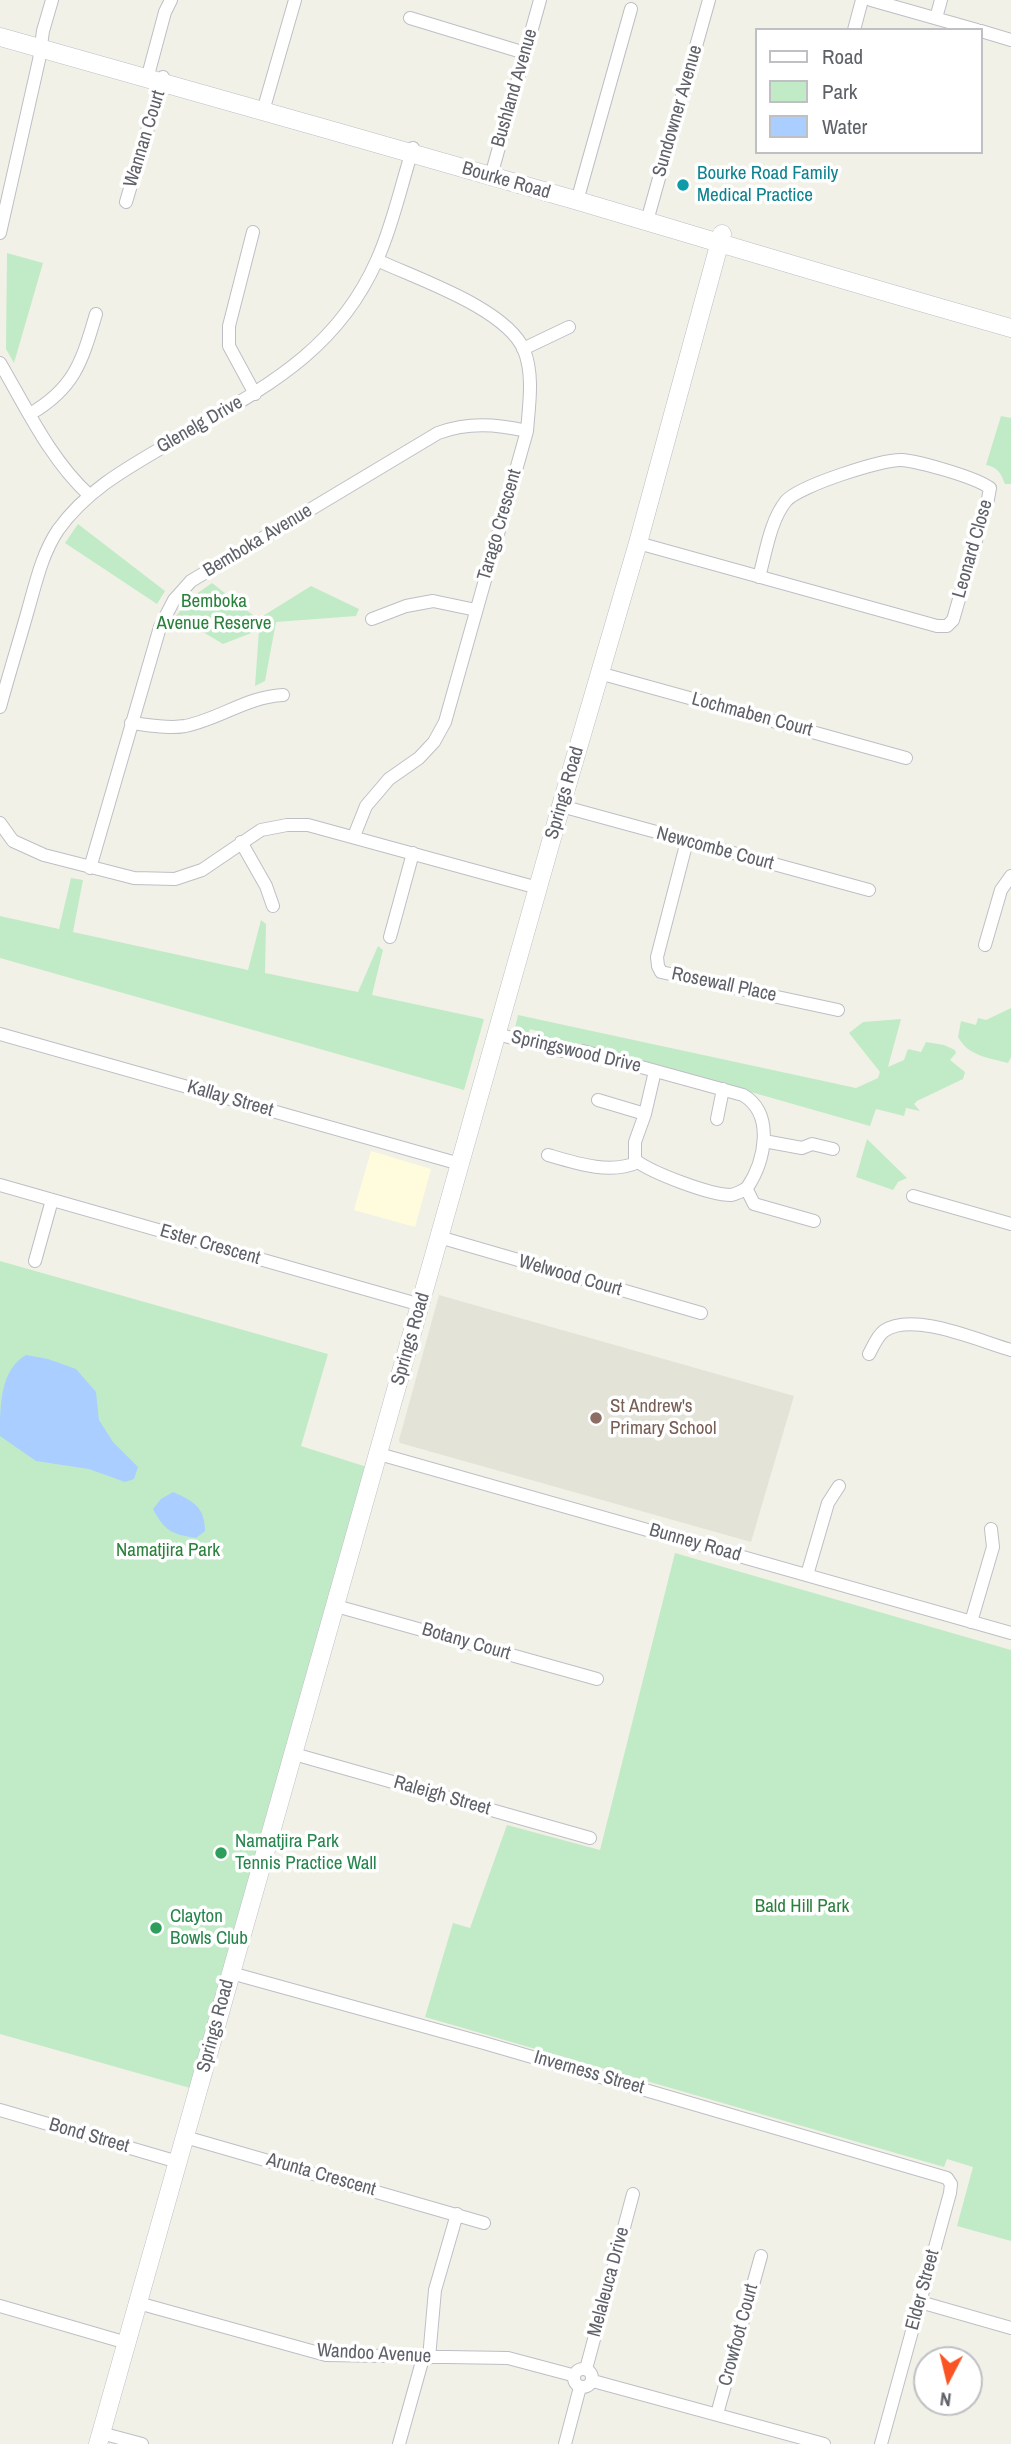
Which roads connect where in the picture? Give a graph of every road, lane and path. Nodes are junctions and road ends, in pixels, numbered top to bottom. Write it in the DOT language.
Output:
graph roads {
  1 [pos="52,0"];
  2 [pos="171,0"];
  3 [pos="295,0"];
  4 [pos="540,0"];
  5 [pos="709,0"];
  6 [pos="862,0"];
  7 [pos="871,0"];
  8 [pos="941,0"];
  9 [pos="631,9"];
  10 [pos="410,18"];
  11 [pos="936,18"];
  12 [pos="855,28"];
  13 [pos="972,28"];
  14 [pos="0,30"];
  15 [pos="983,31"];
  16 [pos="0,37"];
  17 [pos="1011,40"];
  18 [pos="41,45"];
  19 [pos="525,53"];
  20 [pos="155,78"];
  21 [pos="263,109"];
  22 [pos="412,151"];
  23 [pos="491,173"];
  24 [pos="578,198"];
  25 [pos="126,202"];
  26 [pos="648,217"];
  27 [pos="253,232"];
  28 [pos="0,233"];
  29 [pos="721,239"];
  30 [pos="377,260"];
  31 [pos="96,314"];
  32 [pos="1011,319"];
  33 [pos="569,327"];
  34 [pos="1011,328"];
  35 [pos="523,349"];
  36 [pos="0,363"];
  37 [pos="255,394"];
  38 [pos="30,414"];
  39 [pos="527,431"];
  40 [pos="89,495"];
  41 [pos="638,543"];
  42 [pos="758,577"];
  43 [pos="476,610"];
  44 [pos="372,620"];
  45 [pos="599,673"];
  46 [pos="283,695"];
  47 [pos="0,707"];
  48 [pos="131,723"];
  49 [pos="906,758"];
  50 [pos="561,806"];
  51 [pos="0,823"];
  52 [pos="354,836"];
  53 [pos="687,841"];
  54 [pos="241,842"];
  55 [pos="413,853"];
  56 [pos="90,868"];
  57 [pos="1011,876"];
  58 [pos="538,888"];
  59 [pos="869,890"];
  60 [pos="273,906"];
  61 [pos="390,937"];
  62 [pos="985,945"];
  63 [pos="838,1010"];
  64 [pos="0,1034"];
  65 [pos="496,1034"];
  66 [pos="654,1071"];
  67 [pos="723,1089"];
  68 [pos="598,1100"];
  69 [pos="645,1114"];
  70 [pos="717,1119"];
  71 [pos="764,1141"];
  72 [pos="833,1149"];
  73 [pos="548,1155"];
  74 [pos="638,1162"];
  75 [pos="460,1164"];
  76 [pos="0,1185"];
  77 [pos="746,1188"];
  78 [pos="913,1196"];
  79 [pos="52,1199"];
  80 [pos="814,1220"];
  81 [pos="1011,1224"];
  82 [pos="439,1237"];
  83 [pos="35,1261"];
  84 [pos="421,1305"];
  85 [pos="701,1313"];
  86 [pos="1011,1350"];
  87 [pos="869,1354"];
  88 [pos="379,1454"];
  89 [pos="839,1486"];
  90 [pos="991,1529"];
  91 [pos="807,1575"];
  92 [pos="336,1606"];
  93 [pos="971,1622"];
  94 [pos="1011,1633"];
  95 [pos="597,1679"];
  96 [pos="294,1754"];
  97 [pos="590,1838"];
  98 [pos="230,1973"];
  99 [pos="0,2110"];
  100 [pos="185,2137"];
  101 [pos="178,2162"];
  102 [pos="947,2178"];
  103 [pos="633,2194"];
  104 [pos="457,2214"];
  105 [pos="484,2223"];
  106 [pos="761,2256"];
  107 [pos="920,2302"];
  108 [pos="138,2303"];
  109 [pos="0,2306"];
  110 [pos="1011,2328"];
  111 [pos="127,2343"];
  112 [pos="426,2358"];
  113 [pos="572,2375"];
  114 [pos="589,2375"];
  115 [pos="580,2387"];
  116 [pos="717,2414"];
  117 [pos="100,2439"];
  118 [pos="142,2444"];
  119 [pos="399,2444"];
  120 [pos="565,2444"];
  121 [pos="824,2444"];
  122 [pos="881,2444"];
  1 -- 18 [label="street"];
  2 -- 20 [label="street"];
  3 -- 21 [label="street"];
  4 -- 19 [label="street, Bushland Avenue"];
  5 -- 26 [label="street, Sundowner Avenue"];
  6 -- 12 [label="street"];
  7 -- 11 [label="street"];
  8 -- 11 [label="street"];
  9 -- 24 [label="street"];
  10 -- 19 [label="street"];
  11 -- 13 [label="street"];
  14 -- 18 [label="main road, Bourke Road"];
  15 -- 17 [label="street"];
  16 -- 18 [label="main road, Bourke Road"];
  18 -- 20 [label="main road, Bourke Road"];
  18 -- 28 [label="street"];
  19 -- 23 [label="street, Bushland Avenue"];
  20 -- 21 [label="main road, Bourke Road"];
  20 -- 25 [label="street, Wannan Court"];
  21 -- 22 [label="main road, Bourke Road"];
  22 -- 23 [label="main road, Bourke Road"];
  22 -- 30 [label="street, Glenelg Drive"];
  23 -- 24 [label="main road, Bourke Road"];
  24 -- 26 [label="main road, Bourke Road"];
  26 -- 29 [label="main road, Bourke Road"];
  27 -- 37 [label="street"];
  29 -- 32 [label="main road, Bourke Road"];
  29 -- 34 [label="main road, Bourke Road"];
  29 -- 41 [label="main road, Springs Road"];
  30 -- 35 [label="street, Tarago Crescent"];
  30 -- 37 [label="street, Glenelg Drive"];
  31 -- 38 [label="street"];
  33 -- 35 [label="street"];
  35 -- 39 [label="street, Tarago Crescent"];
  36 -- 38 [label="street"];
  37 -- 40 [label="street, Glenelg Drive"];
  38 -- 40 [label="street"];
  39 -- 43 [label="street, Tarago Crescent"];
  39 -- 48 [label="street, Bemboka Avenue"];
  40 -- 47 [label="street, Glenelg Drive"];
  41 -- 42 [label="street, Leonard Close"];
  41 -- 45 [label="main road, Springs Road"];
  42 -- 42 [label="street, Leonard Close"];
  43 -- 44 [label="street"];
  43 -- 52 [label="street, Tarago Crescent"];
  45 -- 49 [label="street, Lochmaben Court"];
  45 -- 50 [label="main road, Springs Road"];
  46 -- 48 [label="street"];
  48 -- 56 [label="street, Bemboka Avenue"];
  50 -- 53 [label="street, Newcombe Court"];
  50 -- 58 [label="main road, Springs Road"];
  51 -- 56 [label="street"];
  52 -- 54 [label="street"];
  52 -- 55 [label="street"];
  53 -- 59 [label="street, Newcombe Court"];
  53 -- 63 [label="street, Rosewall Place"];
  54 -- 56 [label="street"];
  54 -- 60 [label="street"];
  55 -- 58 [label="street"];
  55 -- 61 [label="street"];
  57 -- 62 [label="street"];
  58 -- 65 [label="main road, Springs Road"];
  64 -- 75 [label="street, Kallay Street"];
  65 -- 66 [label="street, Springswood Drive"];
  65 -- 75 [label="main road, Springs Road"];
  66 -- 67 [label="street, Springswood Drive"];
  66 -- 69 [label="street, Springswood Drive"];
  67 -- 70 [label="street"];
  67 -- 71 [label="street, Springswood Drive"];
  68 -- 69 [label="street"];
  69 -- 74 [label="street, Springswood Drive"];
  71 -- 72 [label="street"];
  71 -- 77 [label="street, Springswood Drive"];
  73 -- 74 [label="street"];
  74 -- 77 [label="street"];
  75 -- 82 [label="main road, Springs Road"];
  76 -- 79 [label="street, Ester Crescent"];
  77 -- 80 [label="street"];
  78 -- 81 [label="street"];
  79 -- 83 [label="street"];
  79 -- 84 [label="street, Ester Crescent"];
  82 -- 84 [label="main road, Springs Road"];
  82 -- 85 [label="street, Welwood Court"];
  84 -- 88 [label="main road, Springs Road"];
  86 -- 87 [label="street"];
  88 -- 91 [label="street, Bunney Road"];
  88 -- 92 [label="main road, Springs Road"];
  89 -- 91 [label="street"];
  90 -- 93 [label="street"];
  91 -- 93 [label="street, Bunney Road"];
  92 -- 95 [label="street, Botany Court"];
  92 -- 96 [label="main road, Springs Road"];
  93 -- 94 [label="street, Bunney Road"];
  96 -- 97 [label="street, Raleigh Street"];
  96 -- 98 [label="main road, Springs Road"];
  98 -- 100 [label="main road, Springs Road"];
  98 -- 102 [label="street, Inverness Street"];
  99 -- 101 [label="street, Bond Street"];
  100 -- 101 [label="main road, Springs Road"];
  100 -- 104 [label="street, Arunta Crescent"];
  101 -- 108 [label="main road, Springs Road"];
  102 -- 107 [label="street, Elder Street"];
  103 -- 114 [label="street, Melaleuca Drive"];
  104 -- 105 [label="street, Arunta Crescent"];
  104 -- 112 [label="street"];
  106 -- 116 [label="street, Crowfoot Court"];
  107 -- 110 [label="street"];
  107 -- 122 [label="street, Elder Street"];
  108 -- 111 [label="main road, Springs Road"];
  108 -- 112 [label="street, Wandoo Avenue"];
  109 -- 111 [label="street"];
  111 -- 117 [label="main road, Springs Road"];
  112 -- 113 [label="street, Wandoo Avenue"];
  112 -- 119 [label="street"];
  113 -- 114 [label="street"];
  113 -- 115 [label="street"];
  114 -- 115 [label="street"];
  114 -- 116 [label="street"];
  115 -- 120 [label="street"];
  116 -- 121 [label="street"];
  117 -- 118 [label="street"];
}
